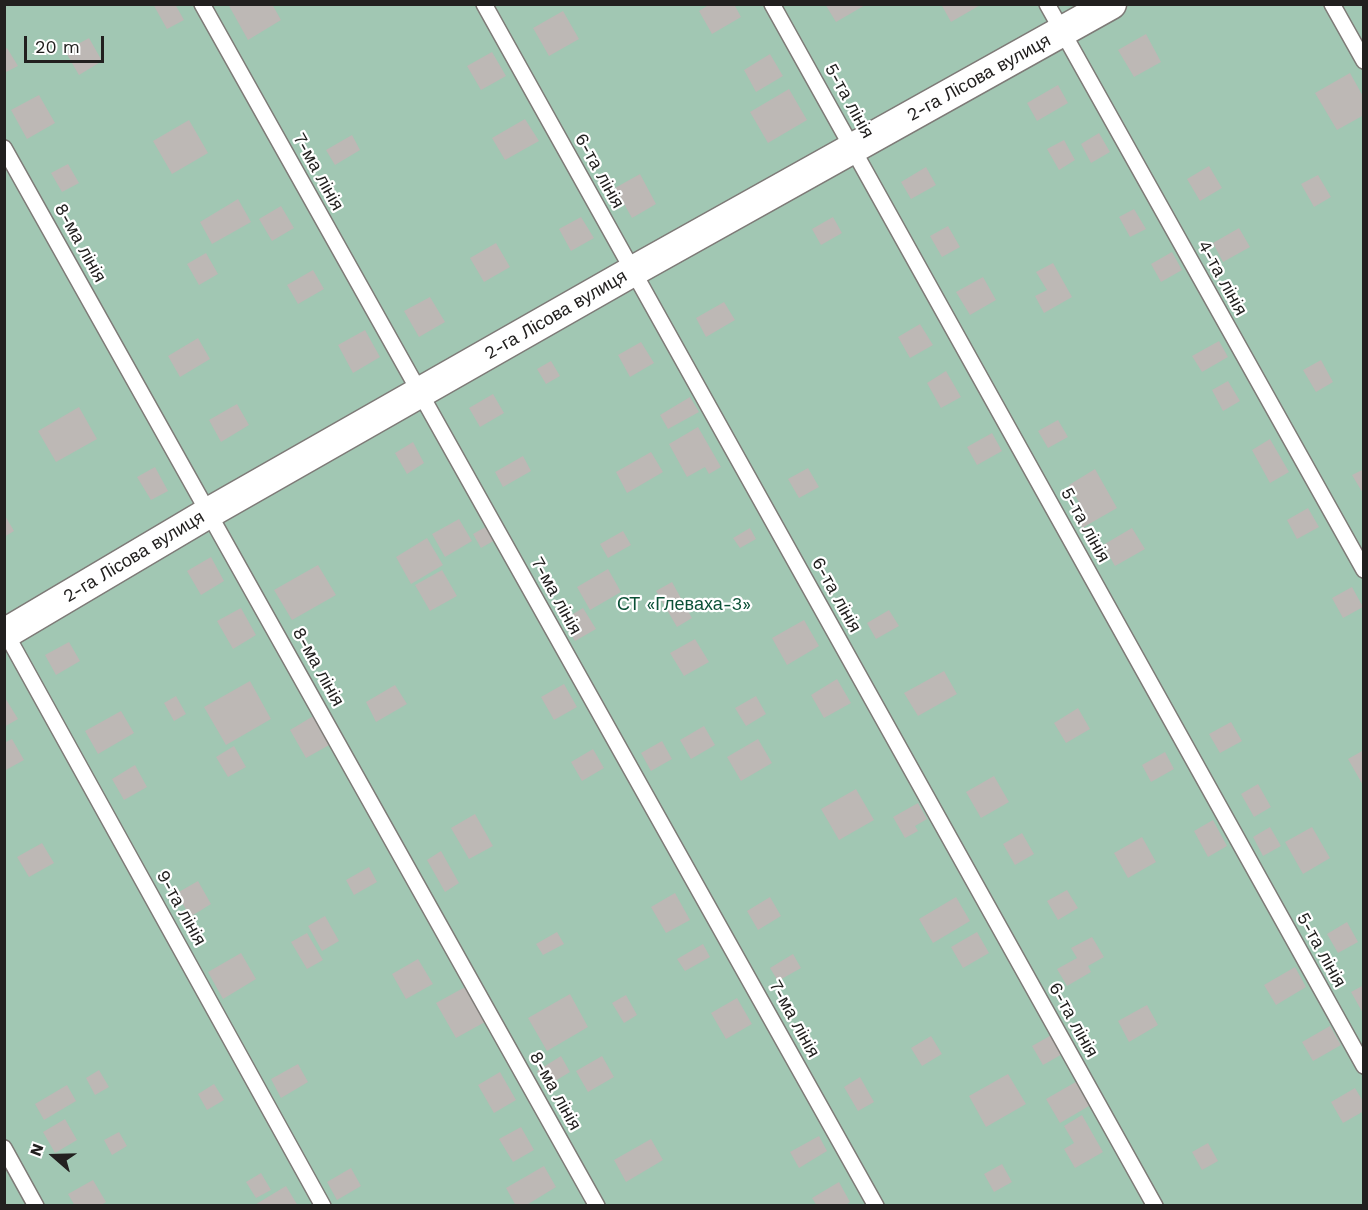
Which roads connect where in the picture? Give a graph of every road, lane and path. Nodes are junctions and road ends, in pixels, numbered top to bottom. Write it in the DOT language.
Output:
graph roads {
  1 [pos="202,4"];
  2 [pos="484,4"];
  3 [pos="772,4"];
  4 [pos="1047,4"];
  5 [pos="1111,4"];
  6 [pos="1332,4"];
  7 [pos="1062,32"];
  8 [pos="1364,61"];
  9 [pos="4,148"];
  10 [pos="853,148"];
  11 [pos="633,271"];
  12 [pos="420,394"];
  13 [pos="210,512"];
  14 [pos="1364,570"];
  15 [pos="5,633"];
  16 [pos="1364,1066"];
  17 [pos="4,1148"];
  18 [pos="36,1206"];
  19 [pos="323,1206"];
  20 [pos="597,1206"];
  21 [pos="876,1206"];
  22 [pos="1155,1206"];
  1 -- 12 [label="lane, 7-ма лінія"];
  2 -- 11 [label="lane, 6-та лінія"];
  3 -- 10 [label="lane, 5-та лінія"];
  4 -- 7 [label="lane, 4-та лінія"];
  5 -- 7 [label="street, 2-га Лісова вулиця"];
  6 -- 8 [label="lane"];
  7 -- 10 [label="street, 2-га Лісова вулиця"];
  7 -- 14 [label="lane, 4-та лінія"];
  9 -- 13 [label="lane, 8-ма лінія"];
  10 -- 11 [label="street, 2-га Лісова вулиця"];
  10 -- 16 [label="lane, 5-та лінія"];
  11 -- 12 [label="street, 2-га Лісова вулиця"];
  11 -- 22 [label="lane, 6-та лінія"];
  12 -- 13 [label="street, 2-га Лісова вулиця"];
  12 -- 21 [label="lane, 7-ма лінія"];
  13 -- 15 [label="street, 2-га Лісова вулиця"];
  13 -- 20 [label="lane, 8-ма лінія"];
  15 -- 19 [label="lane, 9-та лінія"];
  17 -- 18 [label="lane"];
}
